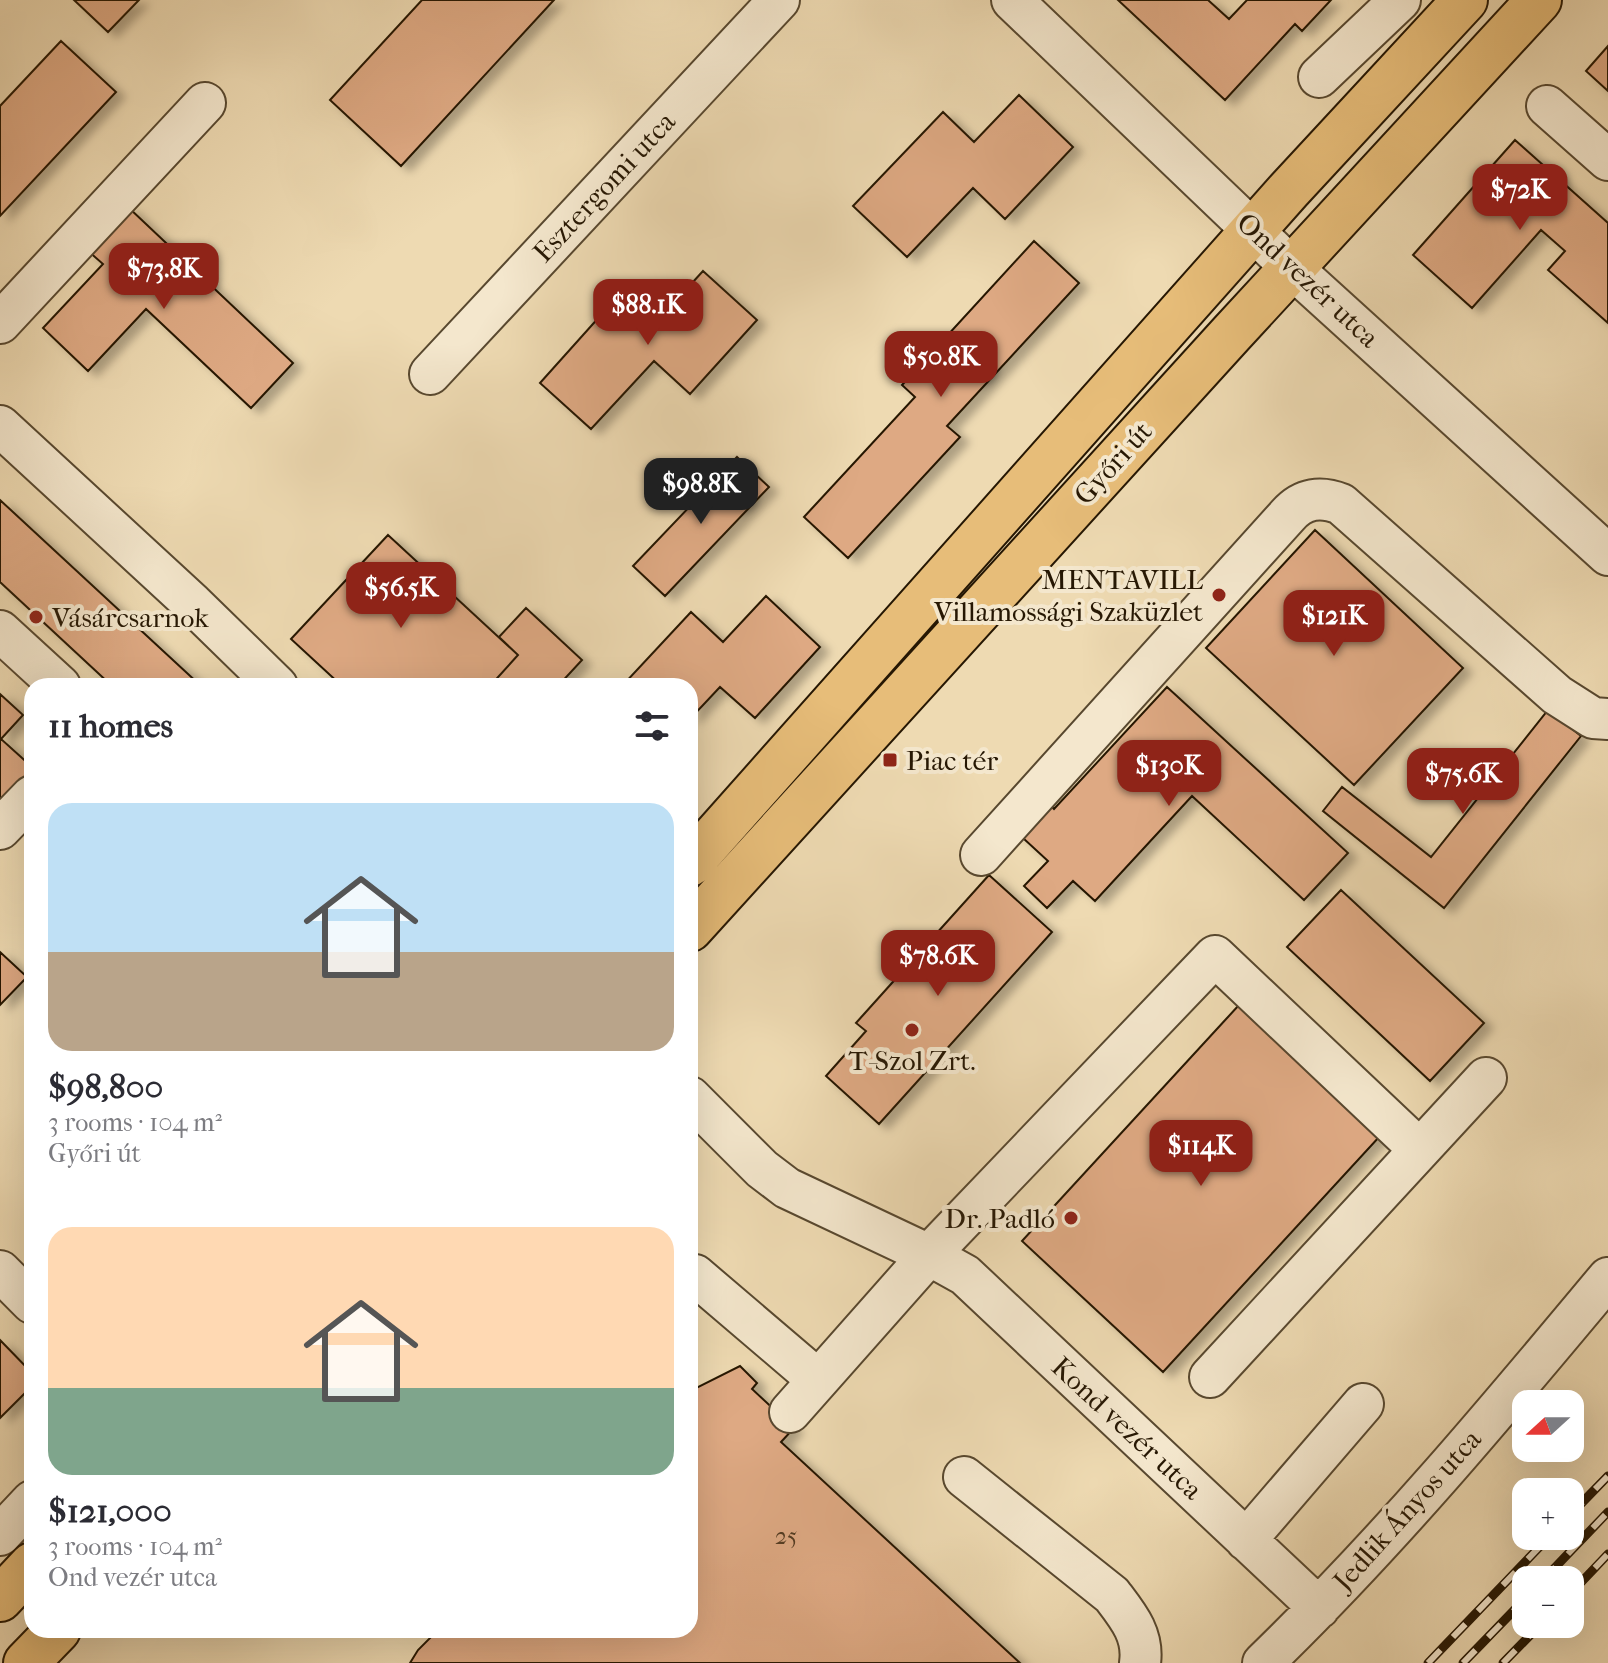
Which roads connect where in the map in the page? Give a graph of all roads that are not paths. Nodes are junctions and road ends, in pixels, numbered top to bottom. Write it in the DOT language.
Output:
graph roads {
  1 [pos="779,0"];
  2 [pos="1012,0"];
  3 [pos="1400,0"];
  4 [pos="1465,0"];
  5 [pos="1539,0"];
  6 [pos="1319,77"];
  7 [pos="205,103"];
  8 [pos="1547,106"];
  9 [pos="1608,160"];
  10 [pos="1253,230"];
  11 [pos="1292,268"];
  12 [pos="0,323"];
  13 [pos="430,374"];
  14 [pos="0,426"];
  15 [pos="1608,555"];
  16 [pos="8,654"];
  17 [pos="47,678"];
  18 [pos="269,678"];
  19 [pos="1608,719"];
  20 [pos="24,804"];
  21 [pos="0,829"];
  22 [pos="698,855"];
  23 [pos="981,855"];
  24 [pos="698,920"];
  25 [pos="1486,1078"];
  26 [pos="698,1105"];
  27 [pos="1419,1149"];
  28 [pos="929,1255"];
  29 [pos="0,1271"];
  30 [pos="698,1278"];
  31 [pos="1608,1278"];
  32 [pos="24,1295"];
  33 [pos="1210,1377"];
  34 [pos="818,1380"];
  35 [pos="1363,1404"];
  36 [pos="790,1412"];
  37 [pos="964,1477"];
  38 [pos="24,1510"];
  39 [pos="0,1535"];
  40 [pos="1246,1540"];
  41 [pos="24,1574"];
  42 [pos="0,1599"];
  43 [pos="1319,1608"];
  44 [pos="50,1638"];
  45 [pos="26,1663"];
  46 [pos="1140,1663"];
  47 [pos="1263,1663"];
  1 -- 13 [label="street, Esztergomi utca"];
  2 -- 10 [label="street, Ond vezér utca"];
  3 -- 6 [label="street"];
  4 -- 10 [label="main road, Győri út"];
  5 -- 11 [label="main road, Győri út"];
  7 -- 12 [label="street"];
  8 -- 9 [label="street"];
  10 -- 11 [label="street, Ond vezér utca"];
  10 -- 22 [label="main road, Győri út"];
  11 -- 15 [label="street, Ond vezér utca"];
  11 -- 24 [label="main road, Győri út"];
  14 -- 18 [label="street"];
  16 -- 17 [label="street"];
  19 -- 23 [label="street"];
  20 -- 21 [label="street"];
  25 -- 27 [label="street"];
  26 -- 28 [label="street, Kond vezér utca"];
  27 -- 28 [label="street"];
  27 -- 33 [label="street"];
  28 -- 34 [label="street"];
  28 -- 40 [label="street, Kond vezér utca"];
  29 -- 32 [label="street"];
  30 -- 34 [label="street"];
  31 -- 43 [label="street, Jedlik Ányos utca"];
  34 -- 36 [label="street"];
  35 -- 40 [label="street"];
  37 -- 46 [label="street"];
  38 -- 39 [label="street"];
  40 -- 43 [label="street, Kond vezér utca"];
  41 -- 42 [label="main road"];
  43 -- 47 [label="street, Jedlik Ányos utca"];
  44 -- 45 [label="main road"];
}
